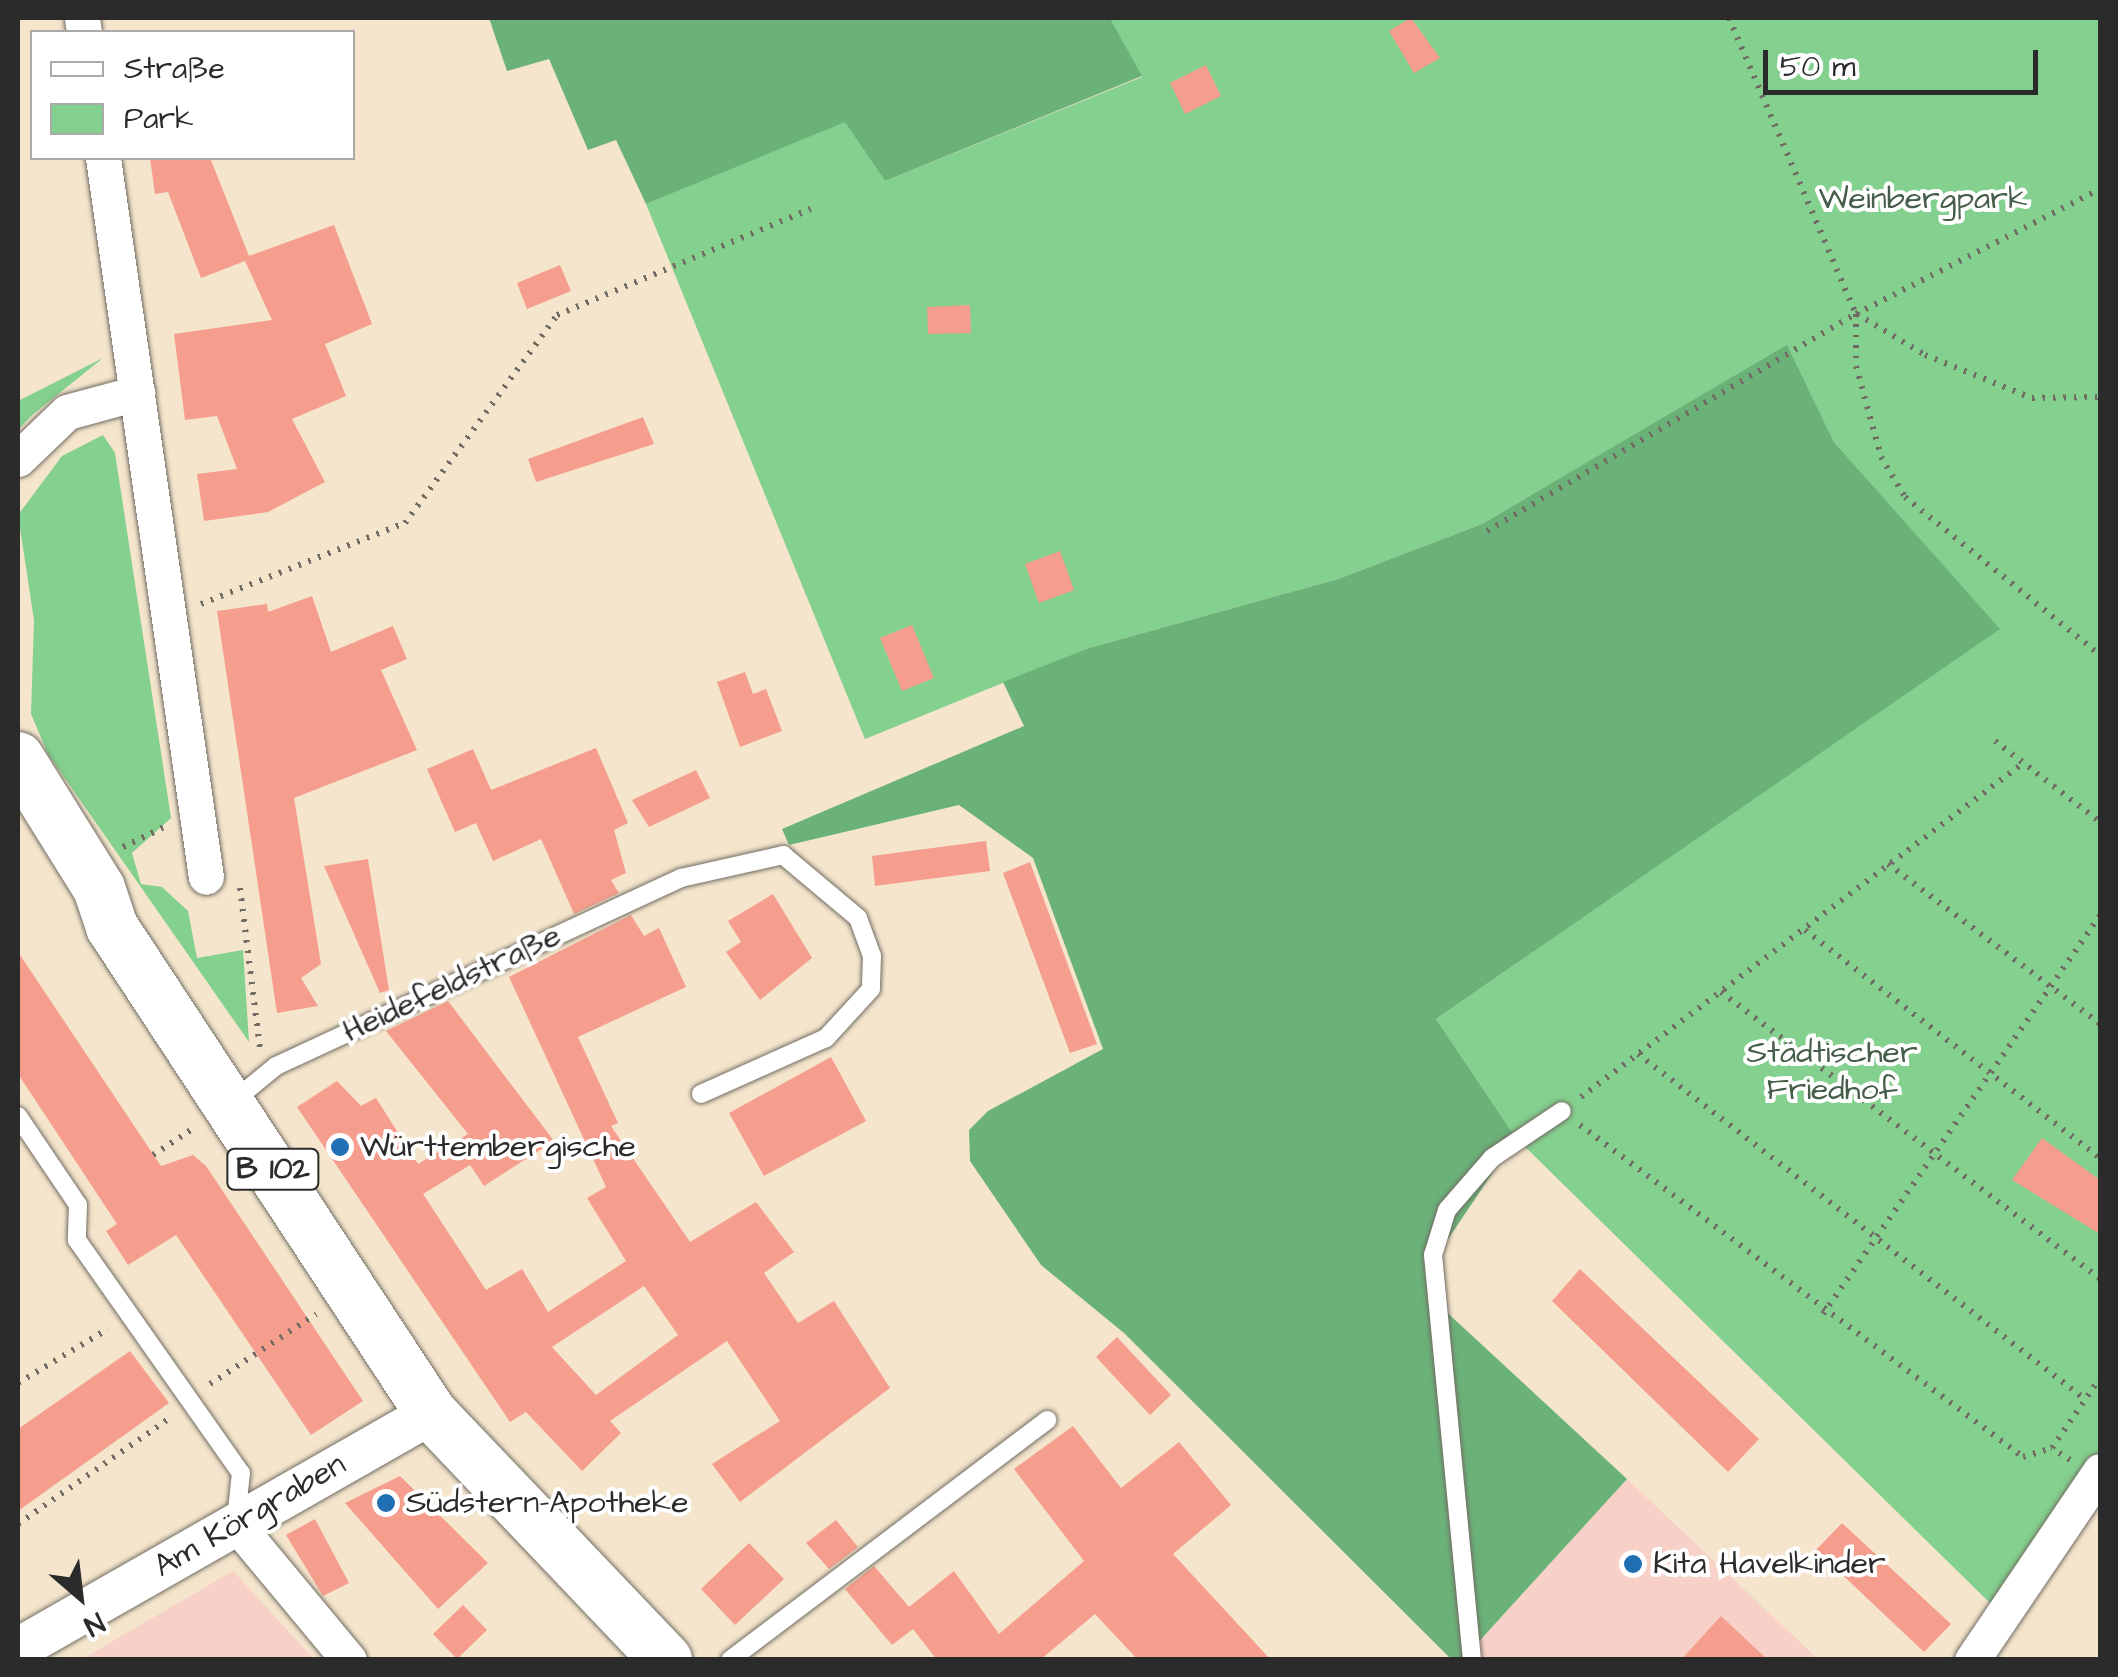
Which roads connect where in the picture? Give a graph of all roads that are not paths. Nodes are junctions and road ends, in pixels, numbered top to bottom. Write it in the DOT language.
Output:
graph roads {
  1 [pos="102,160"];
  2 [pos="137,392"];
  3 [pos="18,459"];
  4 [pos="18,758"];
  5 [pos="18,826"];
  6 [pos="206,877"];
  7 [pos="112,927"];
  8 [pos="700,1094"];
  9 [pos="231,1103"];
  10 [pos="1562,1111"];
  11 [pos="18,1116"];
  12 [pos="430,1413"];
  13 [pos="1047,1420"];
  14 [pos="2098,1474"];
  15 [pos="236,1524"];
  16 [pos="18,1650"];
  17 [pos="349,1660"];
  18 [pos="666,1660"];
  19 [pos="730,1660"];
  20 [pos="1472,1660"];
  21 [pos="1972,1660"];
  1 -- 2 [label="street"];
  2 -- 3 [label="street"];
  2 -- 6 [label="street"];
  4 -- 7 [label="main road, B 102"];
  5 -- 7 [label="main road, B 102"];
  7 -- 9 [label="main road, B 102"];
  8 -- 9 [label="lane, Heidefeldstraße"];
  9 -- 12 [label="main road, B 102"];
  10 -- 20 [label="lane"];
  11 -- 15 [label="lane"];
  12 -- 15 [label="street, Am Körgraben"];
  12 -- 18 [label="main road, B 102"];
  13 -- 19 [label="lane"];
  14 -- 21 [label="street"];
  15 -- 16 [label="street, Am Körgraben"];
  15 -- 17 [label="street"];
}
